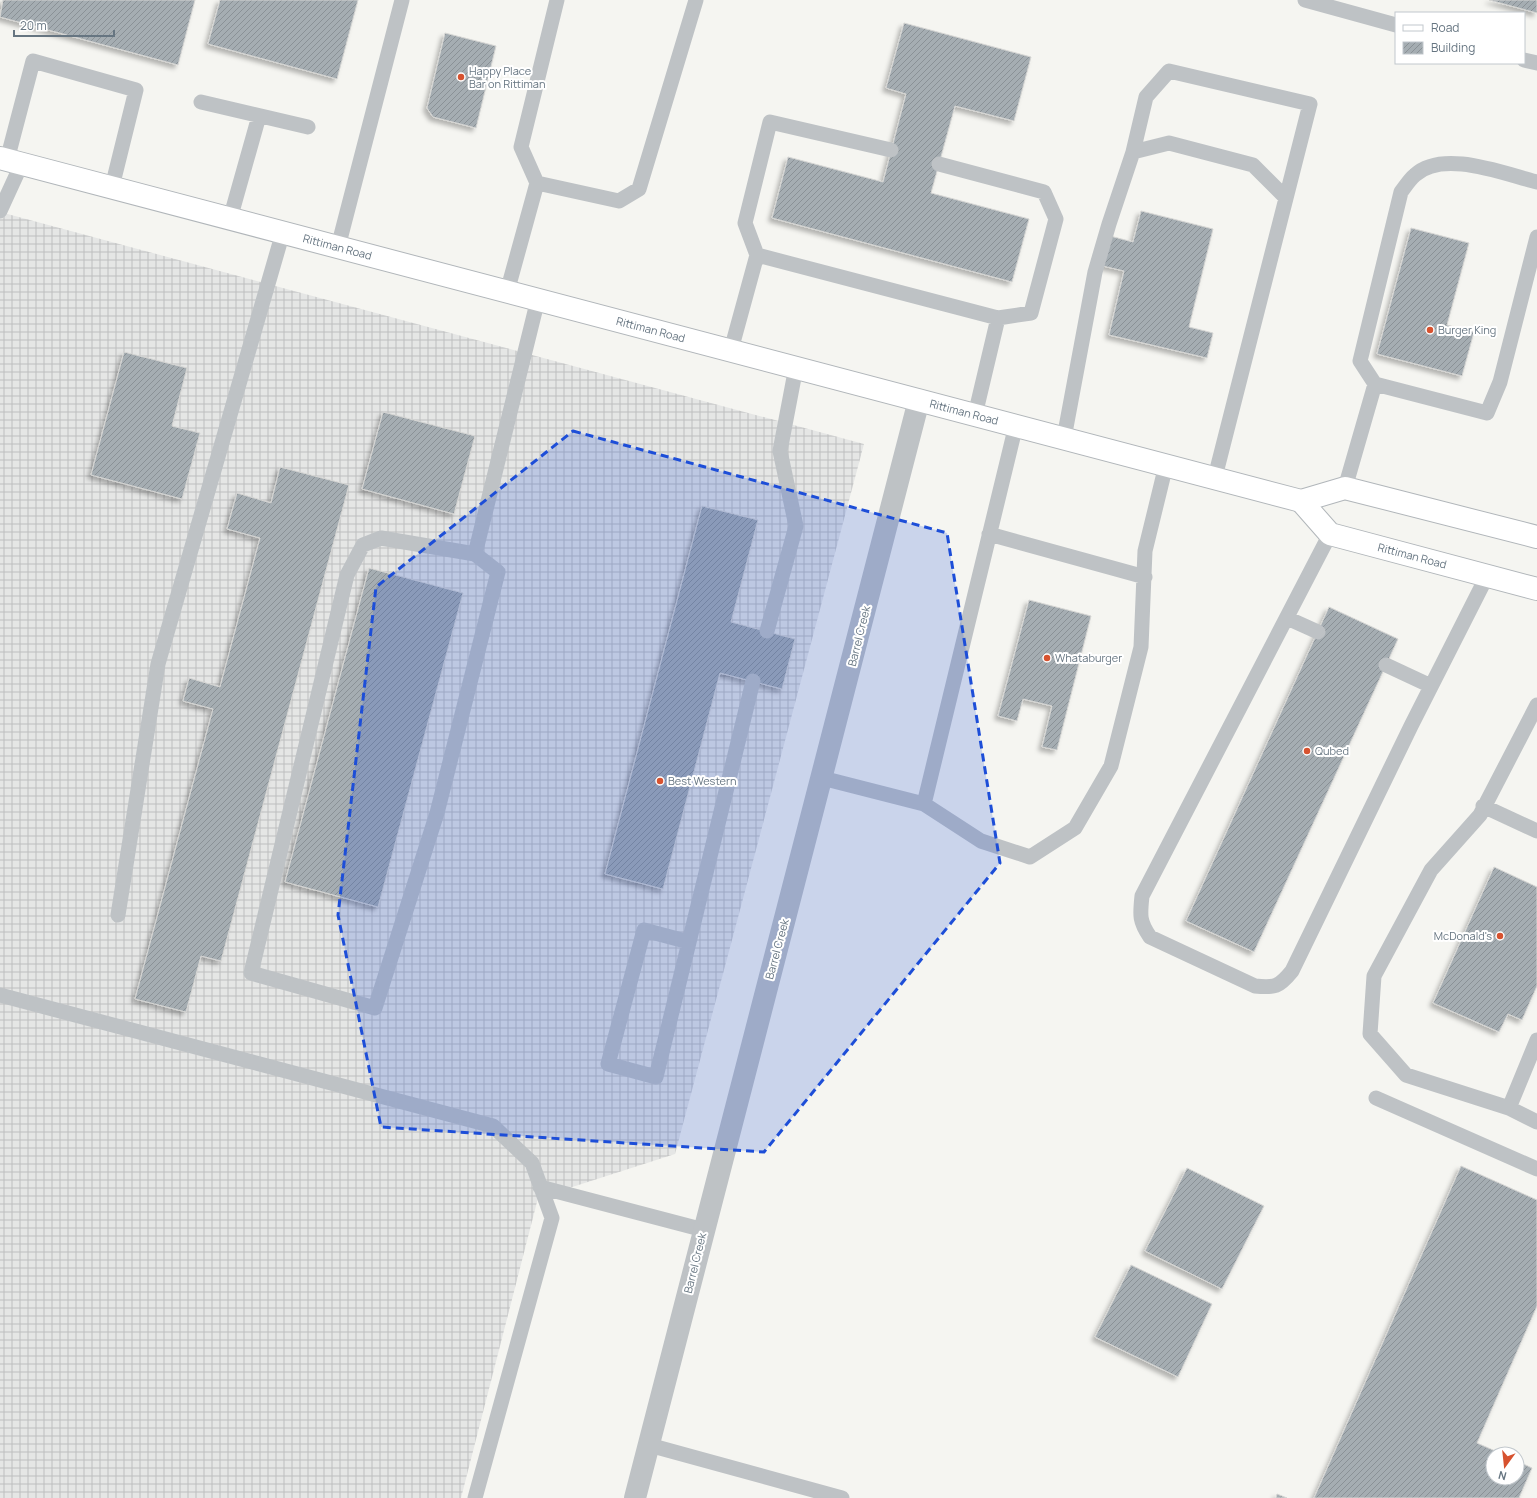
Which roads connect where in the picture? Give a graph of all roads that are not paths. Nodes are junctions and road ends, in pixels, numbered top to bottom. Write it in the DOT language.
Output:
graph roads {
  1 [pos="402,0"];
  2 [pos="558,0"];
  3 [pos="696,0"];
  4 [pos="1305,0"];
  5 [pos="1395,25"];
  6 [pos="1525,60"];
  7 [pos="1537,63"];
  8 [pos="201,102"];
  9 [pos="259,116"];
  10 [pos="308,126"];
  11 [pos="891,150"];
  12 [pos="1133,152"];
  13 [pos="9,160"];
  14 [pos="939,164"];
  15 [pos="1537,182"];
  16 [pos="537,183"];
  17 [pos="112,187"];
  18 [pos="1286,198"];
  19 [pos="0,210"];
  20 [pos="230,218"];
  21 [pos="283,232"];
  22 [pos="1537,237"];
  23 [pos="338,247"];
  24 [pos="757,255"];
  25 [pos="507,292"];
  26 [pos="538,299"];
  27 [pos="998,318"];
  28 [pos="731,350"];
  29 [pos="796,367"];
  30 [pos="1375,384"];
  31 [pos="920,400"];
  32 [pos="975,415"];
  33 [pos="1016,425"];
  34 [pos="1064,438"];
  35 [pos="1166,465"];
  36 [pos="1214,477"];
  37 [pos="1345,488"];
  38 [pos="1301,501"];
  39 [pos="989,534"];
  40 [pos="1330,534"];
  41 [pos="1537,537"];
  42 [pos="475,554"];
  43 [pos="1144,576"];
  44 [pos="1488,576"];
  45 [pos="1537,590"];
  46 [pos="1287,618"];
  47 [pos="767,632"];
  48 [pos="1318,632"];
  49 [pos="1386,665"];
  50 [pos="753,682"];
  51 [pos="1431,686"];
  52 [pos="1537,705"];
  53 [pos="822,778"];
  54 [pos="924,804"];
  55 [pos="1484,806"];
  56 [pos="1537,830"];
  57 [pos="118,914"];
  58 [pos="689,942"];
  59 [pos="0,994"];
  60 [pos="1536,1044"];
  61 [pos="1376,1098"];
  62 [pos="1509,1108"];
  63 [pos="1537,1122"];
  64 [pos="1537,1169"];
  65 [pos="540,1187"];
  66 [pos="704,1230"];
  67 [pos="649,1445"];
  68 [pos="475,1498"];
  69 [pos="635,1498"];
  70 [pos="842,1498"];
  1 -- 23 [label="lane"];
  2 -- 16 [label="lane"];
  3 -- 16 [label="lane"];
  4 -- 5 [label="lane"];
  6 -- 7 [label="lane"];
  8 -- 9 [label="lane"];
  9 -- 10 [label="lane"];
  9 -- 20 [label="lane"];
  11 -- 24 [label="lane"];
  12 -- 18 [label="lane"];
  12 -- 18 [label="lane"];
  12 -- 34 [label="lane"];
  13 -- 17 [label="main road, Rittiman Road"];
  13 -- 17 [label="lane"];
  13 -- 19 [label="lane"];
  14 -- 27 [label="lane"];
  15 -- 30 [label="lane"];
  16 -- 25 [label="lane"];
  17 -- 20 [label="main road, Rittiman Road"];
  18 -- 36 [label="lane"];
  20 -- 21 [label="main road, Rittiman Road"];
  21 -- 23 [label="main road, Rittiman Road"];
  21 -- 57 [label="lane"];
  22 -- 30 [label="lane"];
  23 -- 25 [label="main road, Rittiman Road"];
  24 -- 27 [label="lane"];
  24 -- 28 [label="lane"];
  25 -- 26 [label="main road, Rittiman Road"];
  26 -- 28 [label="main road, Rittiman Road"];
  26 -- 42 [label="lane"];
  27 -- 32 [label="lane"];
  28 -- 29 [label="main road, Rittiman Road"];
  29 -- 31 [label="main road, Rittiman Road"];
  29 -- 47 [label="lane"];
  30 -- 37 [label="lane"];
  31 -- 32 [label="main road, Rittiman Road"];
  31 -- 53 [label="street, Barrel Creek"];
  32 -- 33 [label="main road, Rittiman Road"];
  33 -- 34 [label="main road, Rittiman Road"];
  33 -- 39 [label="lane"];
  34 -- 35 [label="main road, Rittiman Road"];
  35 -- 36 [label="main road, Rittiman Road"];
  35 -- 43 [label="lane"];
  36 -- 38 [label="main road, Rittiman Road"];
  37 -- 38 [label="main road"];
  37 -- 41 [label="main road"];
  38 -- 40 [label="main road"];
  39 -- 43 [label="lane"];
  39 -- 54 [label="lane"];
  40 -- 44 [label="main road, Rittiman Road"];
  40 -- 46 [label="lane"];
  42 -- 42 [label="lane"];
  43 -- 54 [label="lane"];
  44 -- 45 [label="main road, Rittiman Road"];
  44 -- 51 [label="lane"];
  46 -- 48 [label="lane"];
  46 -- 51 [label="lane"];
  49 -- 51 [label="lane"];
  50 -- 58 [label="lane"];
  52 -- 55 [label="lane"];
  53 -- 54 [label="lane"];
  53 -- 66 [label="street, Barrel Creek"];
  55 -- 56 [label="lane"];
  55 -- 62 [label="lane"];
  58 -- 58 [label="lane"];
  59 -- 65 [label="lane"];
  60 -- 62 [label="lane"];
  61 -- 64 [label="lane"];
  62 -- 63 [label="lane"];
  65 -- 66 [label="lane"];
  65 -- 68 [label="lane"];
  66 -- 67 [label="street, Barrel Creek"];
  67 -- 69 [label="street, Barrel Creek"];
  67 -- 70 [label="lane"];
}
